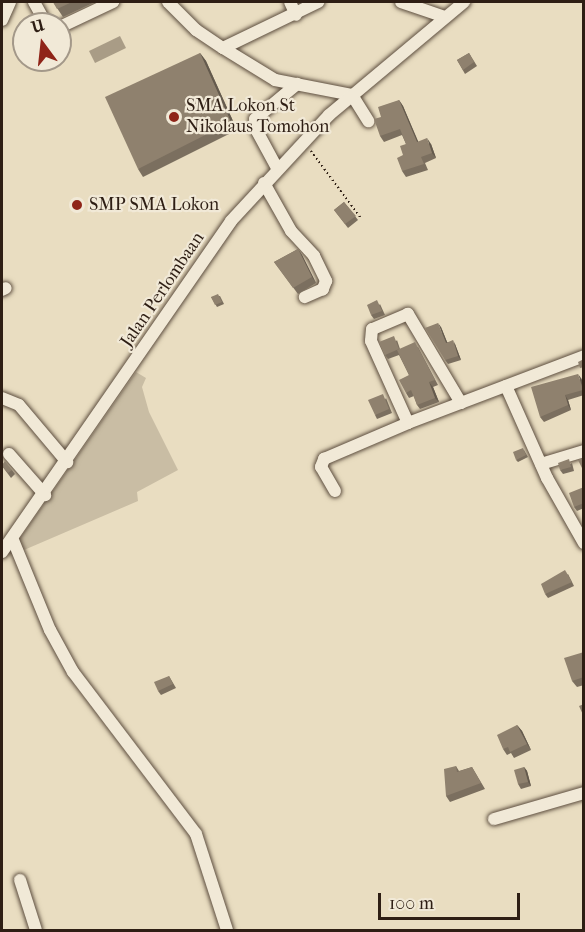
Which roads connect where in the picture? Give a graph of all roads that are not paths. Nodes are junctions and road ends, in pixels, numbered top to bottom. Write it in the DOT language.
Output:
graph roads {
  1 [pos="10,2"];
  2 [pos="113,2"];
  3 [pos="168,2"];
  4 [pos="290,2"];
  5 [pos="318,2"];
  6 [pos="401,2"];
  7 [pos="464,2"];
  8 [pos="296,15"];
  9 [pos="445,17"];
  10 [pos="2,20"];
  11 [pos="72,21"];
  12 [pos="223,48"];
  13 [pos="297,84"];
  14 [pos="352,95"];
  15 [pos="368,121"];
  16 [pos="277,168"];
  17 [pos="264,183"];
  18 [pos="305,297"];
  19 [pos="584,356"];
  20 [pos="506,387"];
  21 [pos="2,398"];
  22 [pos="461,403"];
  23 [pos="408,423"];
  24 [pos="584,450"];
  25 [pos="9,453"];
  26 [pos="67,462"];
  27 [pos="541,464"];
  28 [pos="335,491"];
  29 [pos="45,495"];
  30 [pos="13,540"];
  31 [pos="584,543"];
  32 [pos="2,552"];
  33 [pos="584,793"];
  34 [pos="494,819"];
  35 [pos="20,880"];
  36 [pos="36,930"];
  37 [pos="227,930"];
  1 -- 10 [label="street"];
  2 -- 11 [label="street"];
  3 -- 12 [label="street"];
  4 -- 8 [label="street"];
  5 -- 8 [label="street"];
  6 -- 9 [label="street"];
  7 -- 9 [label="street, Jalan Perlombaan"];
  8 -- 12 [label="street"];
  9 -- 14 [label="street, Jalan Perlombaan"];
  12 -- 13 [label="street"];
  13 -- 14 [label="street"];
  13 -- 16 [label="street"];
  14 -- 15 [label="street"];
  14 -- 16 [label="street, Jalan Perlombaan"];
  16 -- 17 [label="street, Jalan Perlombaan"];
  17 -- 18 [label="street"];
  17 -- 26 [label="street, Jalan Perlombaan"];
  19 -- 20 [label="street"];
  20 -- 22 [label="street"];
  20 -- 27 [label="street"];
  21 -- 26 [label="street"];
  22 -- 23 [label="street"];
  22 -- 23 [label="street"];
  23 -- 28 [label="street"];
  24 -- 27 [label="street"];
  25 -- 29 [label="street"];
  26 -- 29 [label="street, Jalan Perlombaan"];
  27 -- 31 [label="street"];
  29 -- 30 [label="street, Jalan Perlombaan"];
  30 -- 32 [label="street, Jalan Perlombaan"];
  30 -- 37 [label="street"];
  33 -- 34 [label="street"];
  35 -- 36 [label="street"];
}
